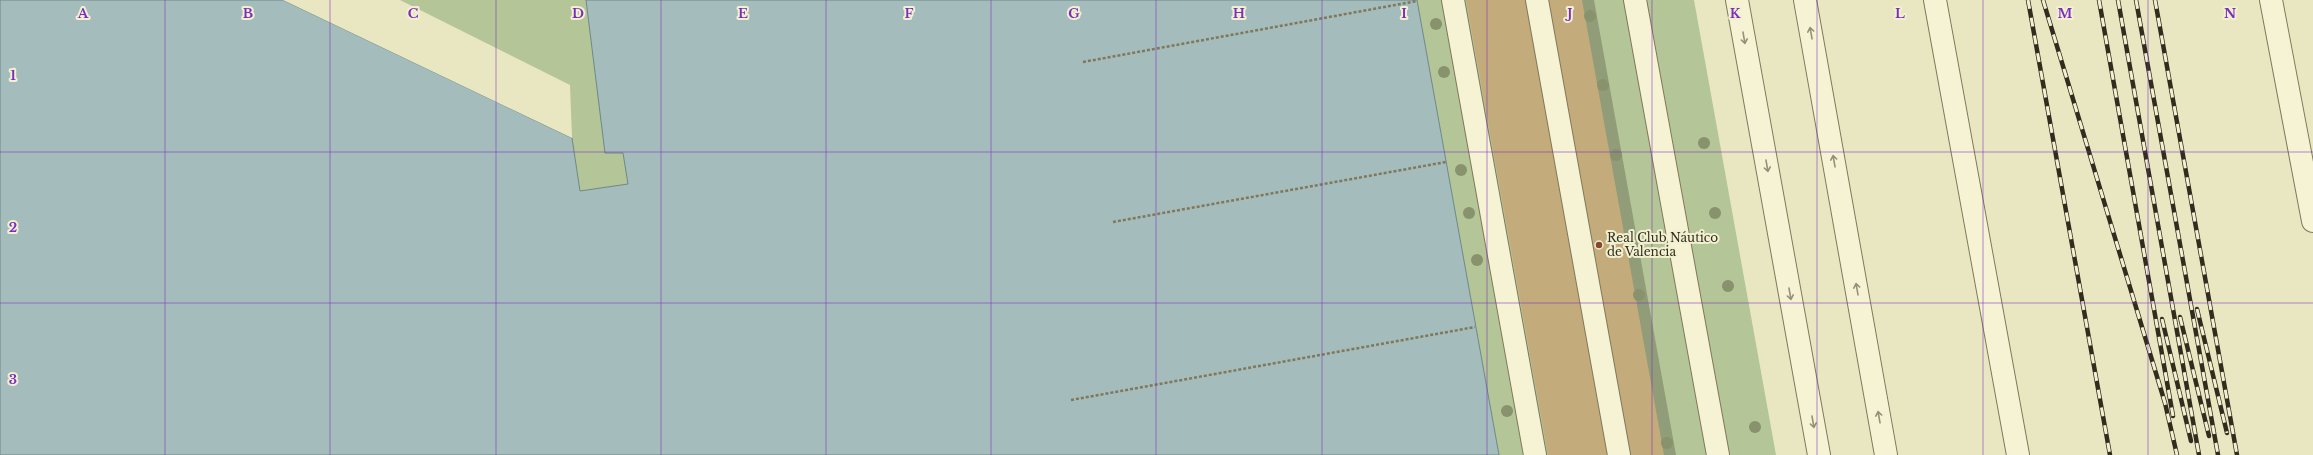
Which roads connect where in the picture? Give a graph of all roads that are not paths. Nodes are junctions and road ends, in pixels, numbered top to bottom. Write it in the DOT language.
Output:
graph roads {
  1 [pos="1453,0"];
  2 [pos="1536,0"];
  3 [pos="1635,0"];
  4 [pos="1737,0"];
  5 [pos="1805,0"];
  6 [pos="1935,0"];
  7 [pos="2271,0"];
  8 [pos="2313,221"];
  9 [pos="1535,455"];
  10 [pos="1619,455"];
  11 [pos="1718,455"];
  12 [pos="1819,455"];
  13 [pos="1886,455"];
  14 [pos="2018,455"];
  1 -- 9 [label="street"];
  2 -- 10 [label="street"];
  3 -- 11 [label="street"];
  4 -- 12 [label="street, one-way"];
  13 -- 5 [label="street, one-way"];
  6 -- 14 [label="street"];
  7 -- 8 [label="street"];
}
